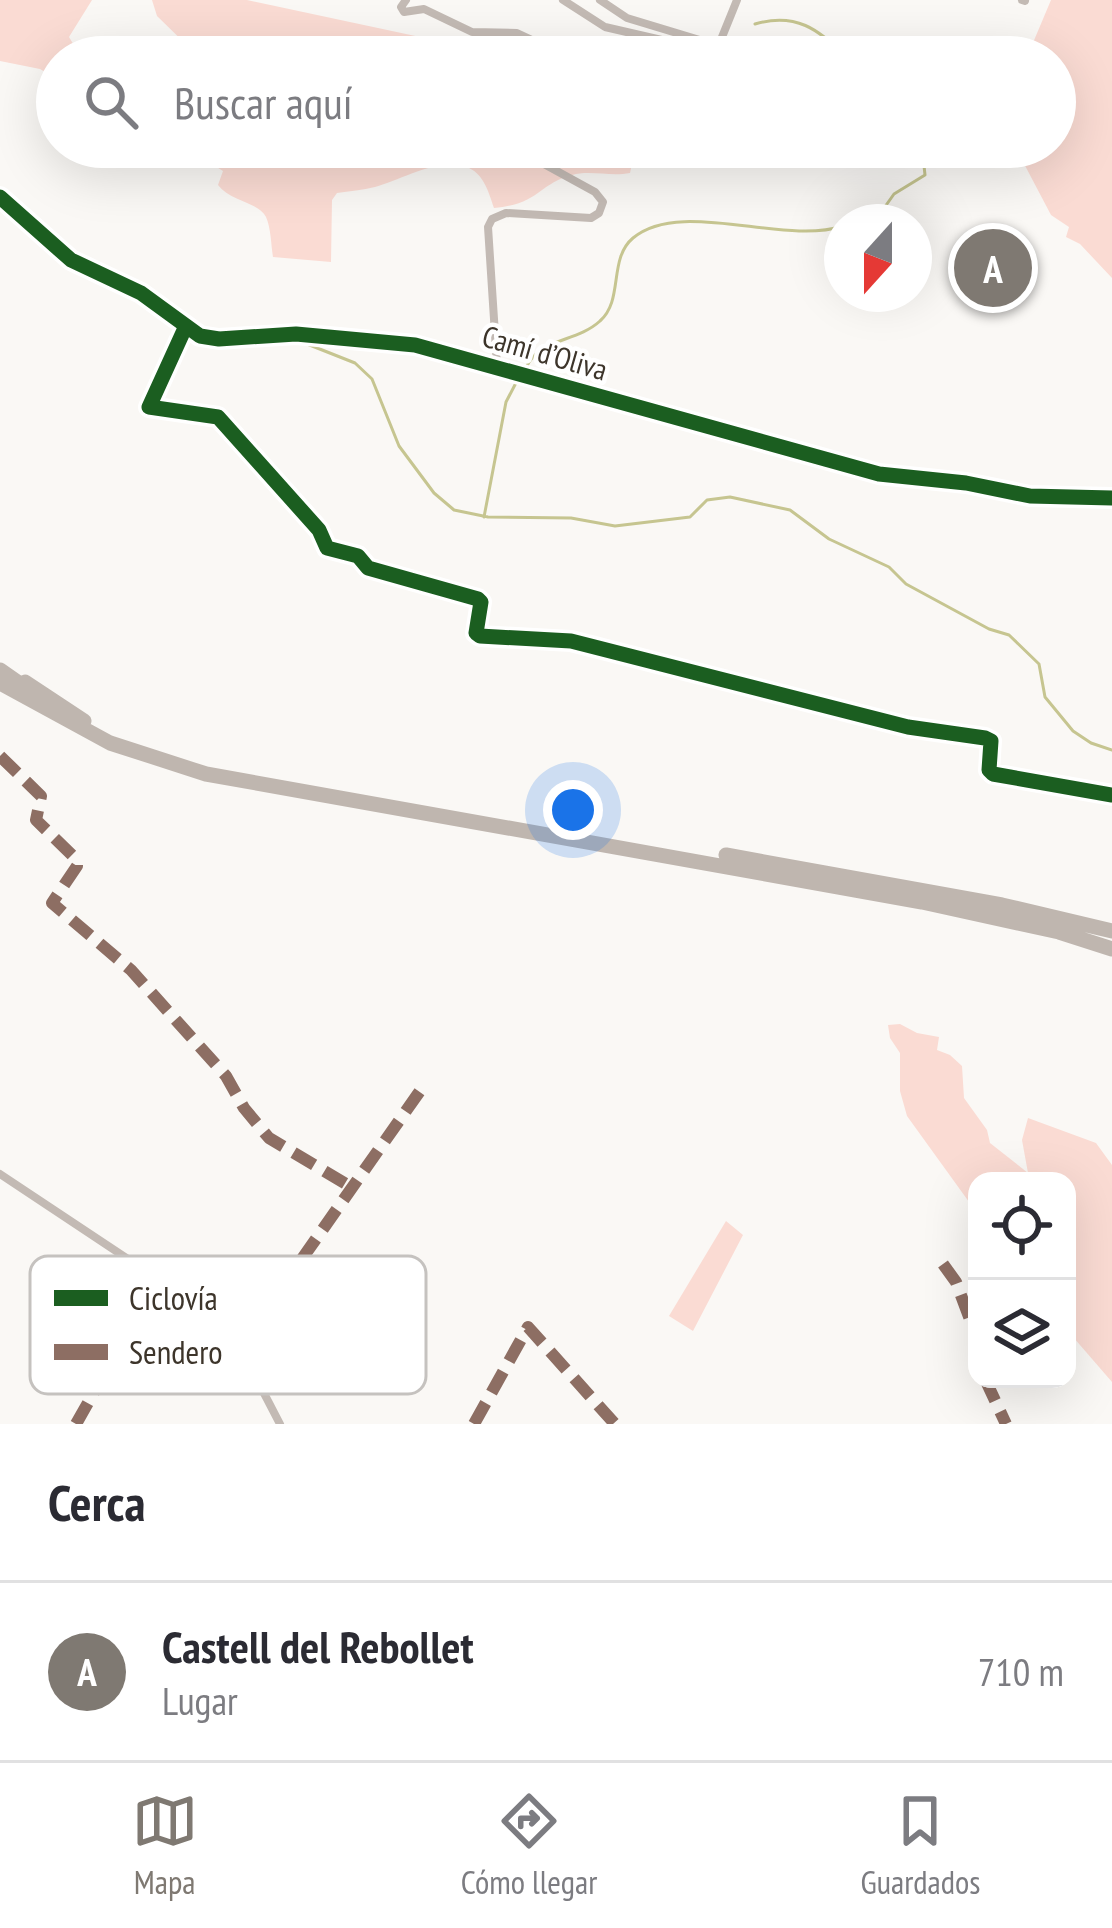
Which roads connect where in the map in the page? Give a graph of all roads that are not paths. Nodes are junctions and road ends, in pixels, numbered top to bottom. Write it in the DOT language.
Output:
graph roads {
  1 [pos="406,0"];
  2 [pos="563,0"];
  3 [pos="600,0"];
  4 [pos="737,0"];
  5 [pos="525,36"];
  6 [pos="642,36"];
  7 [pos="686,36"];
  8 [pos="722,36"];
  9 [pos="552,168"];
  10 [pos="0,197"];
  11 [pos="185,328"];
  12 [pos="497,365"];
  13 [pos="1112,498"];
  14 [pos="0,666"];
  15 [pos="0,686"];
  16 [pos="1112,795"];
  17 [pos="1112,931"];
  18 [pos="1112,949"];
  19 [pos="0,1174"];
  20 [pos="124,1256"];
  21 [pos="271,1419"];
  22 [pos="280,1424"];
  1 -- 5 [label="street"];
  2 -- 6 [label="street"];
  3 -- 7 [label="street"];
  4 -- 8 [label="street"];
  9 -- 12 [label="street"];
  10 -- 11 [label="street, Camí d’Oliva"];
  11 -- 12 [label="street, Camí d’Oliva"];
  11 -- 16 [label="street"];
  12 -- 13 [label="street, Camí d’Oliva"];
  14 -- 17 [label="highway"];
  15 -- 18 [label="highway"];
  19 -- 20 [label="street"];
  21 -- 22 [label="street"];
}
